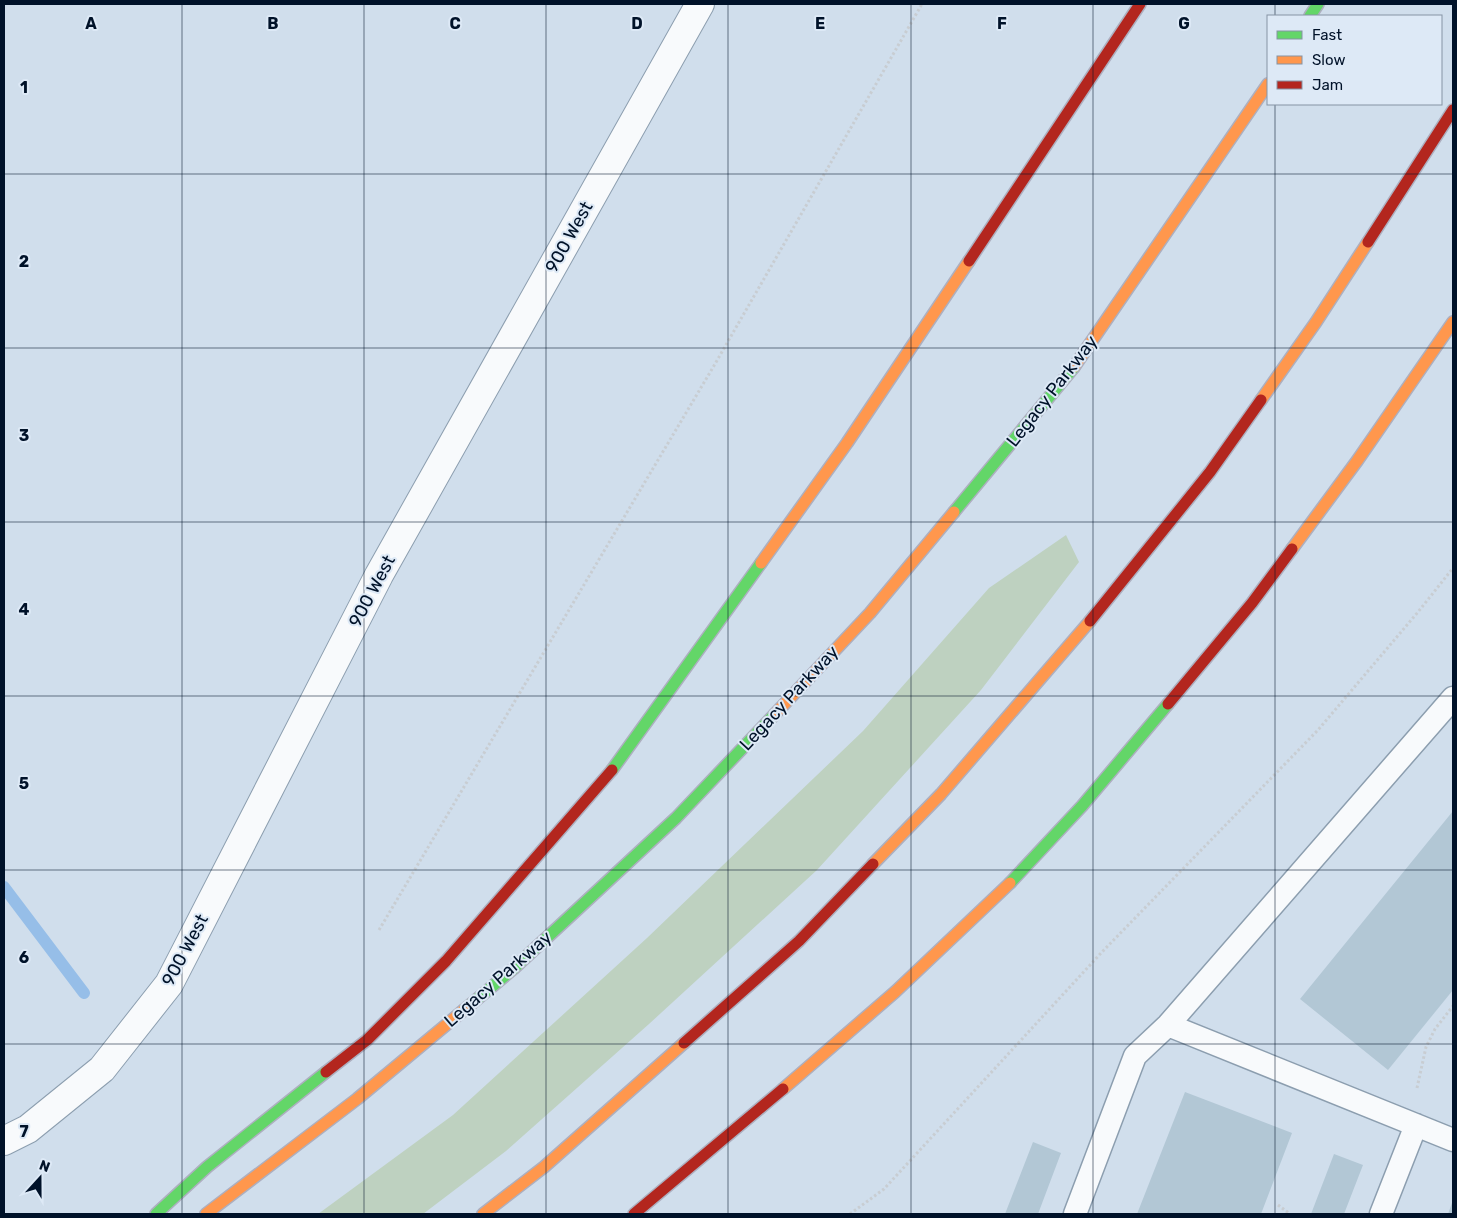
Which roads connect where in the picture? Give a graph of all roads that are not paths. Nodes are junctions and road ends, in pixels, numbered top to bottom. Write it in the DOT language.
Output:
graph roads {
  1 [pos="700,4"];
  2 [pos="1140,4"];
  3 [pos="1318,4"];
  4 [pos="1311,15"];
  5 [pos="1267,85"];
  6 [pos="1453,110"];
  7 [pos="1453,322"];
  8 [pos="1453,698"];
  9 [pos="1168,1025"];
  10 [pos="1416,1125"];
  11 [pos="1453,1140"];
  12 [pos="4,1141"];
  13 [pos="156,1214"];
  14 [pos="206,1214"];
  15 [pos="483,1214"];
  16 [pos="634,1214"];
  17 [pos="1075,1214"];
  18 [pos="1381,1214"];
  1 -- 12 [label="street, 900 West"];
  2 -- 13 [label="highway"];
  3 -- 4 [label="highway"];
  5 -- 14 [label="highway, Legacy Parkway"];
  6 -- 15 [label="highway"];
  7 -- 16 [label="highway"];
  8 -- 9 [label="lane"];
  9 -- 10 [label="lane"];
  9 -- 17 [label="lane"];
  10 -- 11 [label="lane"];
  10 -- 18 [label="lane"];
}
